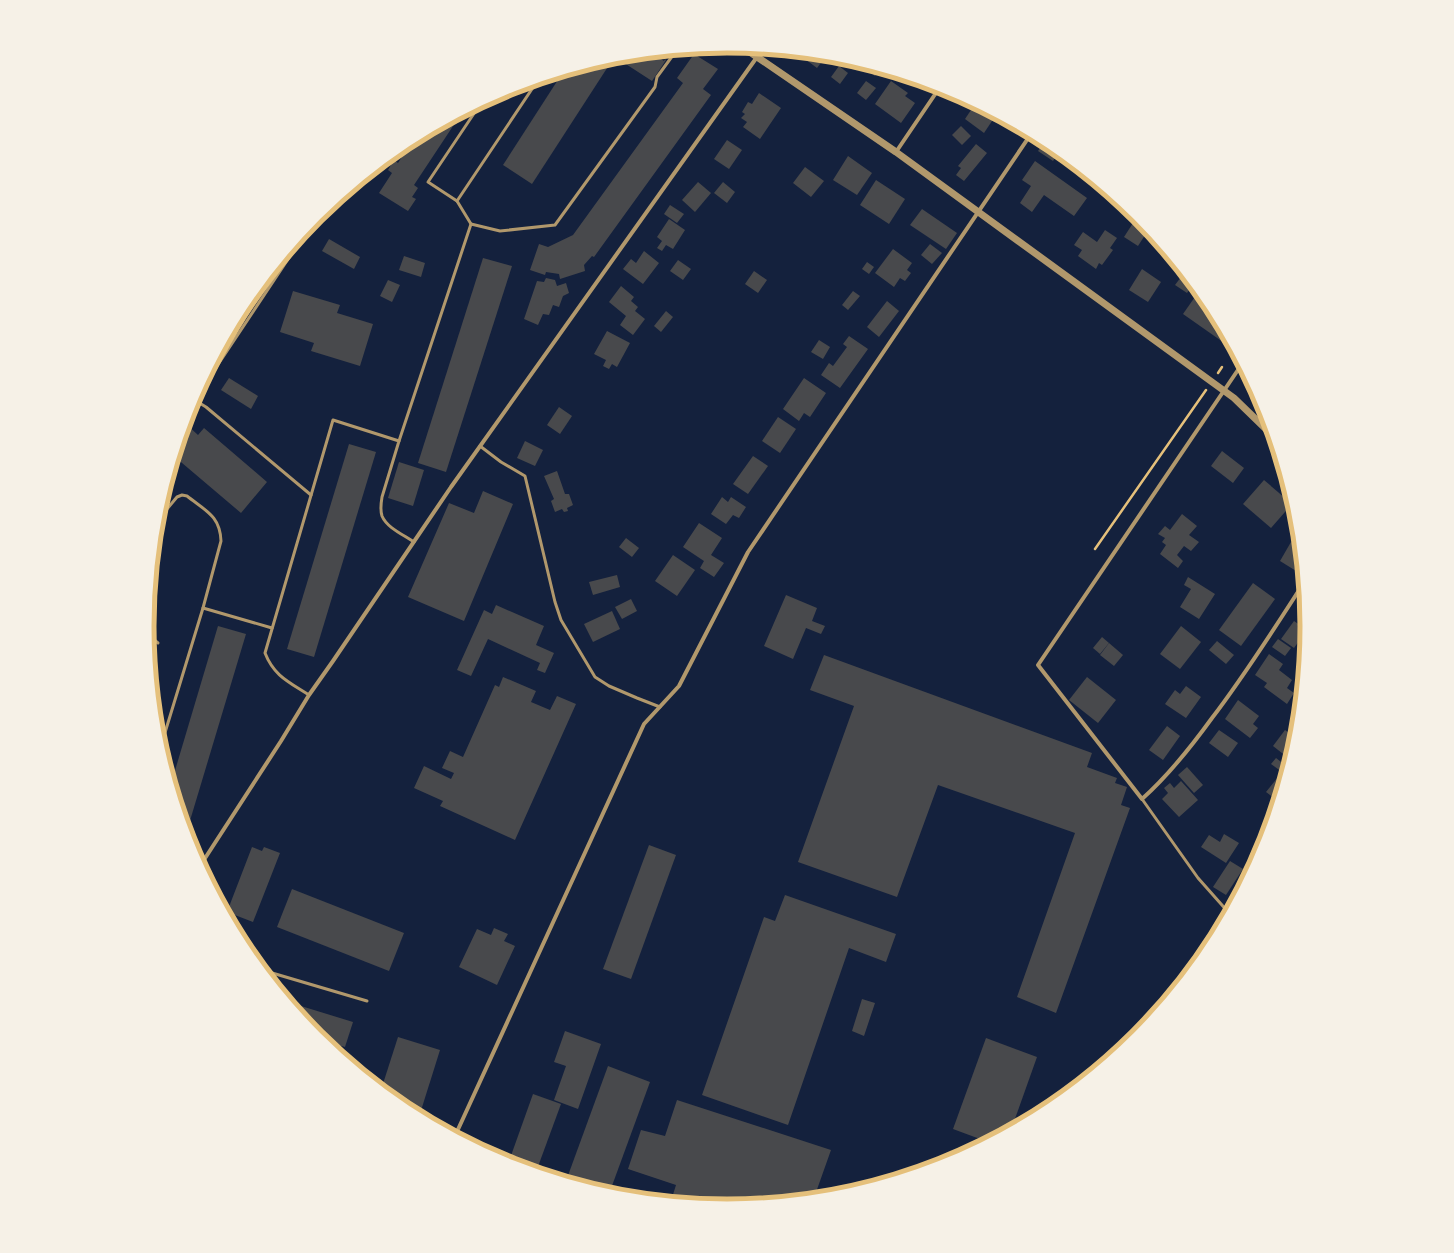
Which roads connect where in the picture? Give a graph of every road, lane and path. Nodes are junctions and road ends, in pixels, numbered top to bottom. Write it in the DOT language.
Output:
graph roads {
  1 [pos="752,54"];
  2 [pos="760,54"];
  3 [pos="673,56"];
  4 [pos="757,57"];
  5 [pos="533,87"];
  6 [pos="936,93"];
  7 [pos="476,111"];
  8 [pos="1028,139"];
  9 [pos="896,152"];
  10 [pos="457,201"];
  11 [pos="978,212"];
  12 [pos="471,224"];
  13 [pos="293,252"];
  14 [pos="1222,367"];
  15 [pos="215,368"];
  16 [pos="1239,369"];
  17 [pos="1212,382"];
  18 [pos="1224,390"];
  19 [pos="199,403"];
  20 [pos="1265,428"];
  21 [pos="399,440"];
  22 [pos="480,446"];
  23 [pos="311,495"];
  24 [pos="166,511"];
  25 [pos="414,542"];
  26 [pos="1095,549"];
  27 [pos="1299,590"];
  28 [pos="203,608"];
  29 [pos="272,628"];
  30 [pos="154,640"];
  31 [pos="158,643"];
  32 [pos="309,696"];
  33 [pos="660,707"];
  34 [pos="164,735"];
  35 [pos="1142,799"];
  36 [pos="204,860"];
  37 [pos="1226,909"];
  38 [pos="269,972"];
  39 [pos="367,1001"];
  40 [pos="457,1132"];
  1 -- 4 [label="street"];
  2 -- 4 [label="street"];
  3 -- 12 [label="lane"];
  4 -- 9 [label="street"];
  4 -- 22 [label="street"];
  5 -- 10 [label="lane"];
  6 -- 9 [label="street"];
  7 -- 10 [label="lane"];
  8 -- 11 [label="street"];
  9 -- 11 [label="street"];
  10 -- 12 [label="lane"];
  11 -- 17 [label="street"];
  11 -- 33 [label="street"];
  12 -- 21 [label="lane"];
  13 -- 15 [label="lane"];
  14 -- 17 [label="path"];
  16 -- 18 [label="street"];
  17 -- 18 [label="street"];
  17 -- 26 [label="path"];
  18 -- 20 [label="street"];
  18 -- 35 [label="street"];
  19 -- 23 [label="lane"];
  21 -- 23 [label="lane"];
  21 -- 25 [label="lane"];
  22 -- 25 [label="street"];
  22 -- 33 [label="lane"];
  23 -- 29 [label="lane"];
  24 -- 28 [label="lane"];
  25 -- 32 [label="street"];
  27 -- 35 [label="street"];
  28 -- 29 [label="lane"];
  28 -- 34 [label="lane"];
  29 -- 32 [label="lane"];
  30 -- 31 [label="lane"];
  32 -- 36 [label="street"];
  33 -- 40 [label="street"];
  35 -- 37 [label="lane"];
  38 -- 39 [label="lane"];
}
